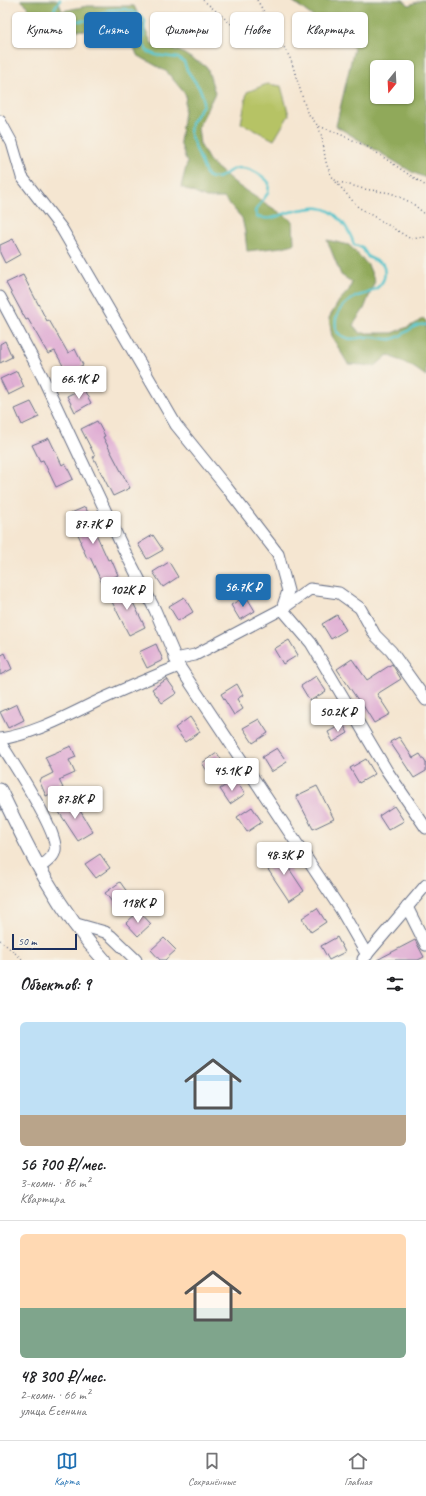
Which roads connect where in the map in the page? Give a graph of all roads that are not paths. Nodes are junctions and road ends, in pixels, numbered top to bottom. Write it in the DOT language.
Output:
graph roads {
  1 [pos="0,121"];
  2 [pos="0,297"];
  3 [pos="282,609"];
  4 [pos="177,662"];
  5 [pos="426,700"];
  6 [pos="0,739"];
  7 [pos="0,742"];
  8 [pos="0,790"];
  9 [pos="426,828"];
  10 [pos="40,868"];
  11 [pos="426,885"];
  12 [pos="407,907"];
  13 [pos="73,923"];
  14 [pos="426,945"];
  15 [pos="364,957"];
  16 [pos="104,960"];
  17 [pos="136,960"];
  1 -- 3 [label="street"];
  2 -- 4 [label="street"];
  3 -- 4 [label="street"];
  3 -- 5 [label="street"];
  3 -- 9 [label="street"];
  4 -- 6 [label="street"];
  4 -- 15 [label="street"];
  7 -- 10 [label="street"];
  8 -- 10 [label="main road"];
  10 -- 13 [label="main road"];
  11 -- 12 [label="street"];
  12 -- 14 [label="street"];
  12 -- 15 [label="street"];
  13 -- 16 [label="main road"];
  13 -- 17 [label="street"];
}
